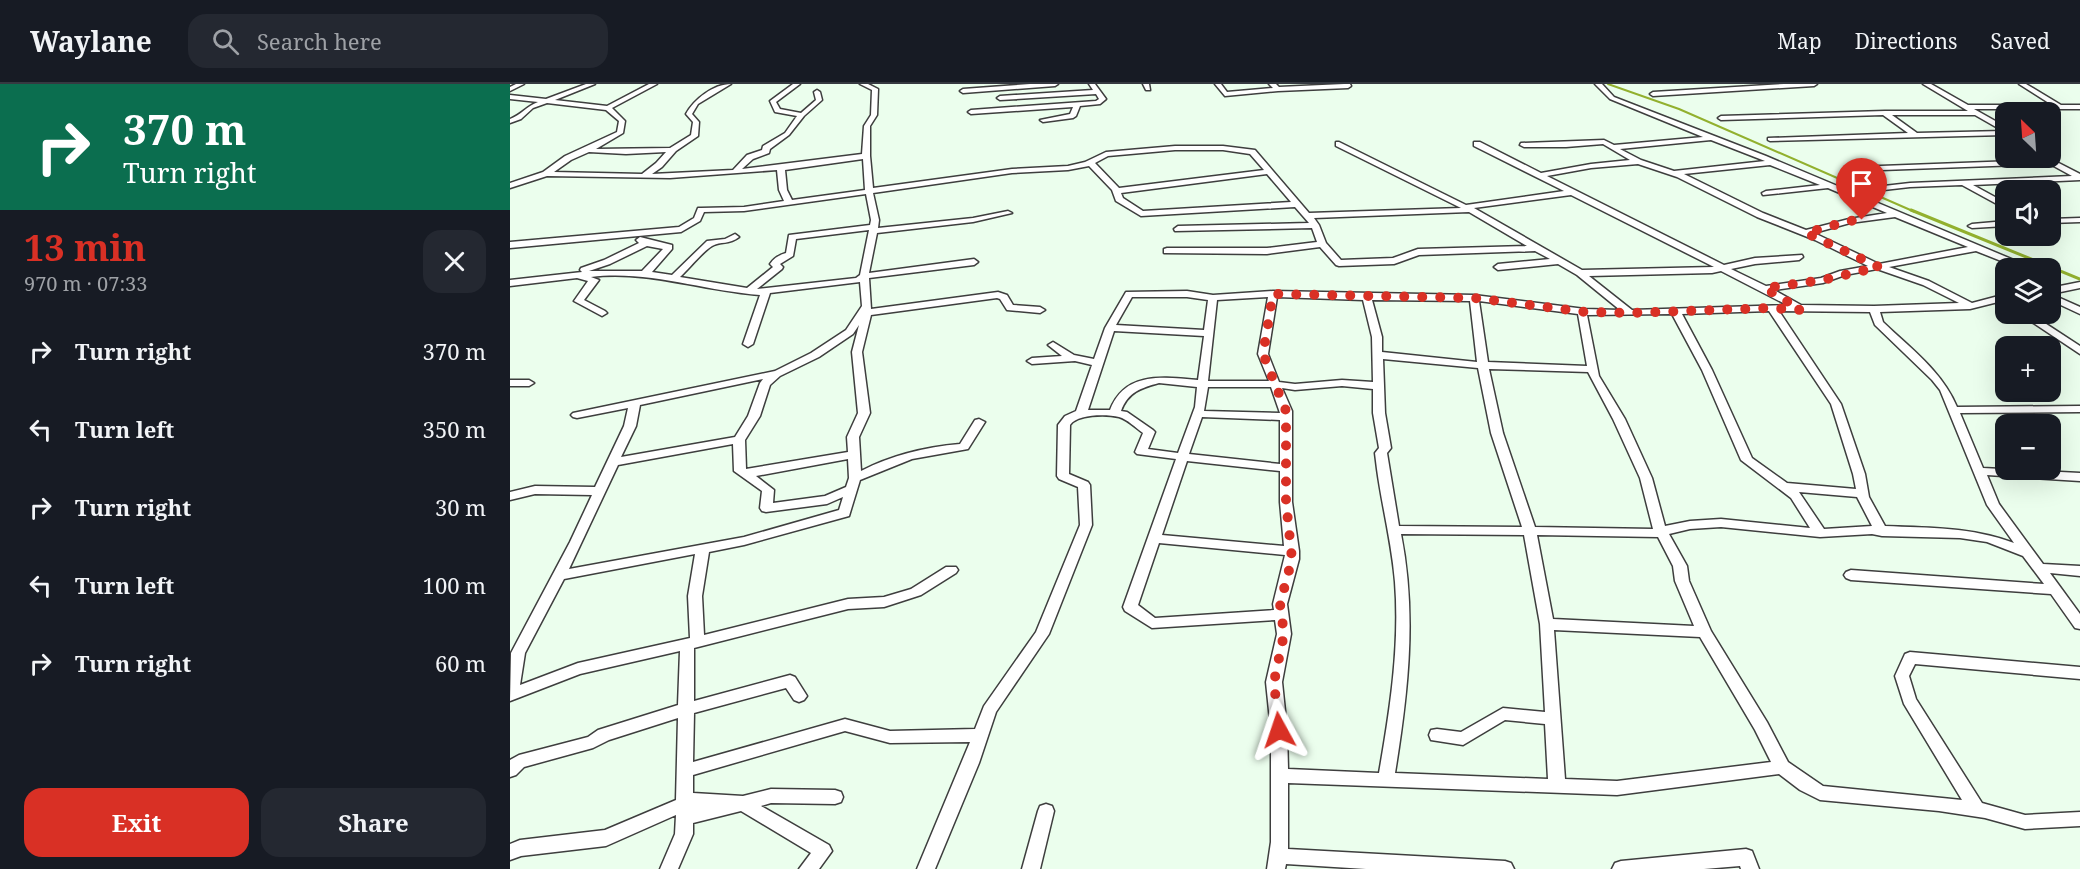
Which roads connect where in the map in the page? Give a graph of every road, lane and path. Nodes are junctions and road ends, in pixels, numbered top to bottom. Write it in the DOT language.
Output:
graph roads {
  1 [pos="521,84"];
  2 [pos="592,84"];
  3 [pos="654,84"];
  4 [pos="728,84"];
  5 [pos="797,84"];
  6 [pos="863,84"];
  7 [pos="1055,84"];
  8 [pos="1092,84"];
  9 [pos="1218,84"];
  10 [pos="1347,84"];
  11 [pos="1598,84"];
  12 [pos="1604,84"];
  13 [pos="1814,84"];
  14 [pos="1926,84"];
  15 [pos="2022,84"];
  16 [pos="1275,86"];
  17 [pos="510,89"];
  18 [pos="963,91"];
  19 [pos="817,92"];
  20 [pos="1098,92"];
  21 [pos="1653,94"];
  22 [pos="510,97"];
  23 [pos="1000,98"];
  24 [pos="553,100"];
  25 [pos="2053,102"];
  26 [pos="1077,105"];
  27 [pos="1968,107"];
  28 [pos="1995,107"];
  29 [pos="2061,107"];
  30 [pos="2080,107"];
  31 [pos="608,108"];
  32 [pos="971,112"];
  33 [pos="1885,113"];
  34 [pos="1979,113"];
  35 [pos="802,115"];
  36 [pos="1721,118"];
  37 [pos="1043,120"];
  38 [pos="512,121"];
  39 [pos="1995,125"];
  40 [pos="510,129"];
  41 [pos="1995,132"];
  42 [pos="1915,135"];
  43 [pos="1712,137"];
  44 [pos="1770,139"];
  45 [pos="1339,144"];
  46 [pos="1477,144"];
  47 [pos="1524,145"];
  48 [pos="1614,147"];
  49 [pos="588,150"];
  50 [pos="672,150"];
  51 [pos="866,156"];
  52 [pos="1090,162"];
  53 [pos="1638,162"];
  54 [pos="1772,162"];
  55 [pos="1995,162"];
  56 [pos="781,168"];
  57 [pos="2061,168"];
  58 [pos="1854,169"];
  59 [pos="735,172"];
  60 [pos="1267,172"];
  61 [pos="1673,173"];
  62 [pos="546,174"];
  63 [pos="1541,175"];
  64 [pos="643,176"];
  65 [pos="2080,178"];
  66 [pos="510,179"];
  67 [pos="523,180"];
  68 [pos="1964,183"];
  69 [pos="510,186"];
  70 [pos="1829,186"];
  71 [pos="1875,189"];
  72 [pos="1116,191"];
  73 [pos="869,192"];
  74 [pos="1575,192"];
  75 [pos="1766,193"];
  76 [pos="1995,201"];
  77 [pos="789,202"];
  78 [pos="1297,204"];
  79 [pos="1468,209"];
  80 [pos="1008,213"];
  81 [pos="1896,214"];
  82 [pos="1308,216"];
  83 [pos="2080,220"];
  84 [pos="2061,221"];
  85 [pos="1995,224"];
  86 [pos="1315,225"];
  87 [pos="1972,226"];
  88 [pos="873,229"];
  89 [pos="1178,229"];
  90 [pos="1806,233"];
  91 [pos="628,234"];
  92 [pos="735,237"];
  93 [pos="646,243"];
  94 [pos="1322,244"];
  95 [pos="510,245"];
  96 [pos="1538,248"];
  97 [pos="1977,248"];
  98 [pos="1167,251"];
  99 [pos="1799,257"];
  100 [pos="2001,258"];
  101 [pos="1560,261"];
  102 [pos="974,262"];
  103 [pos="1498,267"];
  104 [pos="1722,267"];
  105 [pos="1879,267"];
  106 [pos="1580,273"];
  107 [pos="574,275"];
  108 [pos="644,275"];
  109 [pos="563,276"];
  110 [pos="864,276"];
  111 [pos="674,278"];
  112 [pos="510,283"];
  113 [pos="2061,285"];
  114 [pos="2080,285"];
  115 [pos="1765,288"];
  116 [pos="2068,288"];
  117 [pos="2061,289"];
  118 [pos="750,290"];
  119 [pos="766,292"];
  120 [pos="1273,294"];
  121 [pos="1366,297"];
  122 [pos="1214,298"];
  123 [pos="1474,298"];
  124 [pos="1995,301"];
  125 [pos="2061,302"];
  126 [pos="1970,306"];
  127 [pos="1772,308"];
  128 [pos="866,309"];
  129 [pos="1874,309"];
  130 [pos="1040,310"];
  131 [pos="1801,310"];
  132 [pos="2080,311"];
  133 [pos="1582,312"];
  134 [pos="1676,312"];
  135 [pos="602,313"];
  136 [pos="1630,313"];
  137 [pos="2040,324"];
  138 [pos="1110,328"];
  139 [pos="1209,333"];
  140 [pos="748,344"];
  141 [pos="1053,345"];
  142 [pos="2080,351"];
  143 [pos="1378,355"];
  144 [pos="1074,358"];
  145 [pos="1032,361"];
  146 [pos="1098,363"];
  147 [pos="1483,365"];
  148 [pos="1593,369"];
  149 [pos="778,373"];
  150 [pos="510,383"];
  151 [pos="529,383"];
  152 [pos="1203,384"];
  153 [pos="1274,384"];
  154 [pos="1378,386"];
  155 [pos="635,402"];
  156 [pos="1954,410"];
  157 [pos="2080,410"];
  158 [pos="1081,413"];
  159 [pos="1114,414"];
  160 [pos="1197,414"];
  161 [pos="577,415"];
  162 [pos="1286,417"];
  163 [pos="979,422"];
  164 [pos="739,440"];
  165 [pos="854,454"];
  166 [pos="1182,456"];
  167 [pos="614,462"];
  168 [pos="1286,468"];
  169 [pos="1979,471"];
  170 [pos="746,474"];
  171 [pos="2080,477"];
  172 [pos="854,484"];
  173 [pos="1783,487"];
  174 [pos="600,491"];
  175 [pos="1863,494"];
  176 [pos="510,496"];
  177 [pos="1395,530"];
  178 [pos="1530,531"];
  179 [pos="1660,531"];
  180 [pos="1882,532"];
  181 [pos="1820,533"];
  182 [pos="1153,538"];
  183 [pos="703,548"];
  184 [pos="1292,551"];
  185 [pos="2026,552"];
  186 [pos="2038,568"];
  187 [pos="951,570"];
  188 [pos="2080,571"];
  189 [pos="559,575"];
  190 [pos="1851,575"];
  191 [pos="2056,590"];
  192 [pos="1281,615"];
  193 [pos="1547,624"];
  194 [pos="2080,624"];
  195 [pos="1704,632"];
  196 [pos="692,644"];
  197 [pos="2080,673"];
  198 [pos="511,694"];
  199 [pos="799,696"];
  200 [pos="686,709"];
  201 [pos="1553,719"];
  202 [pos="980,735"];
  203 [pos="1437,735"];
  204 [pos="1782,767"];
  205 [pos="510,771"];
  206 [pos="685,771"];
  207 [pos="1279,776"];
  208 [pos="1386,780"];
  209 [pos="1557,786"];
  210 [pos="834,797"];
  211 [pos="742,803"];
  212 [pos="684,807"];
  213 [pos="1977,810"];
  214 [pos="1046,811"];
  215 [pos="2080,819"];
  216 [pos="510,852"];
  217 [pos="1277,863"];
  218 [pos="669,869"];
  219 [pos="808,869"];
  220 [pos="926,869"];
  221 [pos="1031,869"];
  222 [pos="1505,869"];
  223 [pos="1621,869"];
  224 [pos="1750,869"];
  1 -- 17 [label="street"];
  2 -- 24 [label="street"];
  3 -- 31 [label="street"];
  4 -- 50 [label="street"];
  5 -- 35 [label="street"];
  6 -- 51 [label="street"];
  7 -- 18 [label="street"];
  8 -- 20 [label="street"];
  9 -- 16 [label="street"];
  10 -- 16 [label="street"];
  11 -- 12 [label="street"];
  11 -- 43 [label="street"];
  13 -- 21 [label="street"];
  14 -- 27 [label="street"];
  15 -- 25 [label="street"];
  19 -- 35 [label="street"];
  20 -- 23 [label="street"];
  20 -- 26 [label="street"];
  22 -- 24 [label="street"];
  24 -- 31 [label="street"];
  24 -- 38 [label="street"];
  26 -- 32 [label="street"];
  26 -- 37 [label="street"];
  27 -- 28 [label="street"];
  27 -- 34 [label="street"];
  29 -- 30 [label="street"];
  31 -- 49 [label="street"];
  33 -- 34 [label="street"];
  33 -- 36 [label="street"];
  33 -- 42 [label="street"];
  34 -- 39 [label="street"];
  35 -- 59 [label="street"];
  38 -- 40 [label="street"];
  41 -- 42 [label="street"];
  42 -- 44 [label="street"];
  43 -- 48 [label="street"];
  43 -- 54 [label="street"];
  45 -- 79 [label="street"];
  46 -- 63 [label="street"];
  47 -- 48 [label="street"];
  48 -- 53 [label="street"];
  49 -- 50 [label="street"];
  49 -- 62 [label="street"];
  50 -- 64 [label="street"];
  51 -- 56 [label="street"];
  51 -- 73 [label="street"];
  52 -- 60 [label="street"];
  52 -- 72 [label="street"];
  52 -- 73 [label="street"];
  53 -- 61 [label="street"];
  53 -- 63 [label="street"];
  54 -- 61 [label="street"];
  54 -- 70 [label="street"];
  55 -- 58 [label="street"];
  56 -- 59 [label="street"];
  56 -- 77 [label="street"];
  57 -- 65 [label="street"];
  59 -- 64 [label="street"];
  60 -- 72 [label="street"];
  60 -- 78 [label="street"];
  61 -- 90 [label="street"];
  62 -- 64 [label="street"];
  62 -- 67 [label="street"];
  63 -- 74 [label="street"];
  65 -- 68 [label="street"];
  66 -- 67 [label="street"];
  67 -- 69 [label="street"];
  68 -- 71 [label="street"];
  68 -- 76 [label="street"];
  70 -- 75 [label="street"];
  70 -- 81 [label="street"];
  72 -- 78 [label="street"];
  73 -- 77 [label="street"];
  73 -- 88 [label="street"];
  74 -- 79 [label="street"];
  74 -- 104 [label="street"];
  77 -- 91 [label="street"];
  78 -- 82 [label="street"];
  79 -- 82 [label="street"];
  79 -- 96 [label="street"];
  80 -- 88 [label="street"];
  81 -- 90 [label="street"];
  81 -- 97 [label="street"];
  82 -- 86 [label="street"];
  83 -- 84 [label="street"];
  85 -- 87 [label="street"];
  86 -- 89 [label="street"];
  86 -- 94 [label="street"];
  88 -- 110 [label="street"];
  88 -- 118 [label="street"];
  90 -- 105 [label="street"];
  91 -- 93 [label="street"];
  91 -- 95 [label="street"];
  92 -- 111 [label="street"];
  93 -- 108 [label="street"];
  93 -- 109 [label="street"];
  94 -- 96 [label="street"];
  94 -- 98 [label="street"];
  96 -- 101 [label="street"];
  97 -- 100 [label="street"];
  97 -- 105 [label="street"];
  99 -- 104 [label="street"];
  101 -- 103 [label="street"];
  101 -- 106 [label="street"];
  102 -- 110 [label="street"];
  104 -- 106 [label="street"];
  104 -- 115 [label="street"];
  105 -- 115 [label="street"];
  105 -- 126 [label="street"];
  106 -- 136 [label="street"];
  107 -- 108 [label="street"];
  107 -- 109 [label="street"];
  107 -- 135 [label="street"];
  108 -- 111 [label="street"];
  109 -- 112 [label="street"];
  110 -- 119 [label="street"];
  110 -- 128 [label="street"];
  111 -- 118 [label="street"];
  113 -- 116 [label="street"];
  114 -- 116 [label="street"];
  115 -- 131 [label="street"];
  116 -- 117 [label="street"];
  118 -- 119 [label="street"];
  119 -- 140 [label="street"];
  120 -- 121 [label="street"];
  120 -- 122 [label="street"];
  120 -- 153 [label="street"];
  121 -- 123 [label="street"];
  121 -- 143 [label="street"];
  122 -- 138 [label="street"];
  122 -- 139 [label="street"];
  123 -- 133 [label="street"];
  123 -- 147 [label="street"];
  124 -- 126 [label="street"];
  125 -- 132 [label="street"];
  126 -- 129 [label="street"];
  127 -- 131 [label="street"];
  127 -- 134 [label="street"];
  127 -- 175 [label="street"];
  128 -- 130 [label="street"];
  128 -- 149 [label="street"];
  128 -- 165 [label="street"];
  129 -- 131 [label="street"];
  129 -- 156 [label="street"];
  133 -- 136 [label="street"];
  133 -- 148 [label="street"];
  134 -- 136 [label="street"];
  134 -- 173 [label="street"];
  137 -- 142 [label="street"];
  138 -- 139 [label="street"];
  138 -- 146 [label="street"];
  139 -- 152 [label="street"];
  141 -- 144 [label="street"];
  143 -- 147 [label="street"];
  143 -- 154 [label="street"];
  144 -- 145 [label="street"];
  144 -- 146 [label="street"];
  146 -- 158 [label="street"];
  147 -- 148 [label="street"];
  147 -- 178 [label="street"];
  148 -- 179 [label="street"];
  149 -- 155 [label="street"];
  149 -- 164 [label="street"];
  150 -- 151 [label="street"];
  152 -- 153 [label="street"];
  152 -- 159 [label="street"];
  152 -- 160 [label="street"];
  153 -- 154 [label="street"];
  153 -- 162 [label="street"];
  154 -- 177 [label="street"];
  155 -- 161 [label="street"];
  155 -- 167 [label="street"];
  156 -- 157 [label="street"];
  156 -- 169 [label="street"];
  158 -- 159 [label="street"];
  158 -- 202 [label="street"];
  159 -- 166 [label="street"];
  160 -- 162 [label="street"];
  160 -- 166 [label="street"];
  162 -- 168 [label="street"];
  163 -- 172 [label="street"];
  164 -- 167 [label="street"];
  164 -- 170 [label="street"];
  165 -- 170 [label="street"];
  165 -- 172 [label="street"];
  166 -- 168 [label="street"];
  166 -- 182 [label="street"];
  167 -- 174 [label="street"];
  168 -- 184 [label="street"];
  169 -- 171 [label="street"];
  169 -- 185 [label="street"];
  170 -- 172 [label="street"];
  172 -- 183 [label="street"];
  173 -- 175 [label="street"];
  173 -- 181 [label="street"];
  174 -- 176 [label="street"];
  174 -- 189 [label="street"];
  175 -- 180 [label="street"];
  177 -- 178 [label="street"];
  177 -- 208 [label="street"];
  178 -- 179 [label="street"];
  178 -- 193 [label="street"];
  179 -- 181 [label="street"];
  179 -- 195 [label="street"];
  180 -- 181 [label="street"];
  180 -- 185 [label="street"];
  182 -- 184 [label="street"];
  182 -- 192 [label="street"];
  183 -- 189 [label="street"];
  183 -- 196 [label="street"];
  184 -- 192 [label="street"];
  185 -- 186 [label="street"];
  186 -- 188 [label="street"];
  186 -- 191 [label="street"];
  187 -- 196 [label="street"];
  189 -- 198 [label="street"];
  190 -- 191 [label="street"];
  191 -- 194 [label="street"];
  192 -- 207 [label="street"];
  193 -- 195 [label="street"];
  193 -- 201 [label="street"];
  195 -- 204 [label="street"];
  196 -- 198 [label="street"];
  196 -- 200 [label="street"];
  197 -- 213 [label="street"];
  199 -- 200 [label="street"];
  200 -- 205 [label="street"];
  200 -- 206 [label="street"];
  201 -- 203 [label="street"];
  201 -- 209 [label="street"];
  202 -- 206 [label="street"];
  202 -- 220 [label="street"];
  204 -- 209 [label="street"];
  204 -- 213 [label="street"];
  206 -- 212 [label="street"];
  207 -- 208 [label="street"];
  207 -- 217 [label="street"];
  208 -- 209 [label="street"];
  210 -- 211 [label="street"];
  211 -- 212 [label="street"];
  211 -- 219 [label="street"];
  212 -- 216 [label="street"];
  212 -- 218 [label="street"];
  213 -- 215 [label="street"];
  214 -- 221 [label="street"];
  217 -- 222 [label="street"];
  223 -- 224 [label="street"];
}
